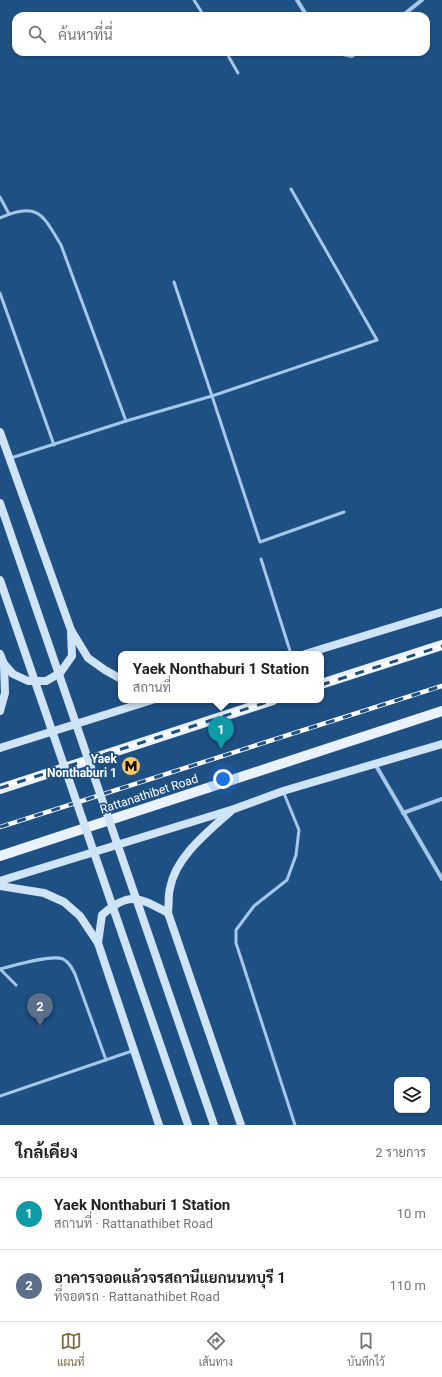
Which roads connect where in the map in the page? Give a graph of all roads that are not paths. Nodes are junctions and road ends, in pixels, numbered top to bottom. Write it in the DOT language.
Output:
graph roads {
  1 [pos="194,0"];
  2 [pos="297,0"];
  3 [pos="422,0"];
  4 [pos="202,12"];
  5 [pos="304,12"];
  6 [pos="407,12"];
  7 [pos="228,56"];
  8 [pos="238,73"];
  9 [pos="291,189"];
  10 [pos="0,197"];
  11 [pos="9,214"];
  12 [pos="0,218"];
  13 [pos="174,282"];
  14 [pos="0,293"];
  15 [pos="212,396"];
  16 [pos="126,421"];
  17 [pos="0,432"];
  18 [pos="54,445"];
  19 [pos="9,459"];
  20 [pos="0,503"];
  21 [pos="344,512"];
  22 [pos="260,559"];
  23 [pos="0,580"];
  24 [pos="442,612"];
  25 [pos="71,630"];
  26 [pos="442,646"];
  27 [pos="290,651"];
  28 [pos="315,651"];
  29 [pos="0,654"];
  30 [pos="4,664"];
  31 [pos="118,677"];
  32 [pos="324,683"];
  33 [pos="142,703"];
  34 [pos="264,703"];
  35 [pos="0,711"];
  36 [pos="442,711"];
  37 [pos="442,744"];
  38 [pos="0,748"];
  39 [pos="374,764"];
  40 [pos="0,788"];
  41 [pos="283,791"];
  42 [pos="442,799"];
  43 [pos="234,809"];
  44 [pos="403,813"];
  45 [pos="0,856"];
  46 [pos="442,879"];
  47 [pos="0,881"];
  48 [pos="0,886"];
  49 [pos="168,913"];
  50 [pos="98,943"];
  51 [pos="0,969"];
  52 [pos="16,985"];
  53 [pos="134,1050"];
  54 [pos="106,1060"];
  55 [pos="0,1096"];
  56 [pos="159,1125"];
  57 [pos="188,1125"];
  58 [pos="214,1125"];
  59 [pos="242,1125"];
  60 [pos="295,1125"];
  1 -- 4 [label="lane"];
  2 -- 5 [label="street"];
  3 -- 6 [label="street"];
  7 -- 8 [label="lane"];
  9 -- 15 [label="lane"];
  10 -- 11 [label="lane"];
  11 -- 12 [label="lane"];
  11 -- 16 [label="lane"];
  13 -- 15 [label="lane"];
  14 -- 18 [label="lane"];
  15 -- 16 [label="lane"];
  15 -- 21 [label="lane"];
  16 -- 18 [label="lane"];
  17 -- 19 [label="main road"];
  18 -- 19 [label="lane"];
  19 -- 25 [label="main road"];
  20 -- 58 [label="main road, bridge"];
  22 -- 27 [label="lane"];
  23 -- 57 [label="main road, bridge"];
  24 -- 28 [label="main road"];
  25 -- 30 [label="main road"];
  25 -- 31 [label="main road"];
  26 -- 32 [label="main road"];
  29 -- 30 [label="main road"];
  30 -- 35 [label="main road"];
  33 -- 38 [label="main road"];
  34 -- 40 [label="main road"];
  36 -- 45 [label="main road, Rattanathibet Road"];
  37 -- 39 [label="main road"];
  39 -- 41 [label="main road"];
  39 -- 44 [label="street"];
  41 -- 43 [label="main road"];
  41 -- 60 [label="lane"];
  42 -- 44 [label="street"];
  43 -- 47 [label="main road"];
  43 -- 49 [label="main road"];
  44 -- 46 [label="street"];
  48 -- 50 [label="main road"];
  49 -- 50 [label="main road"];
  49 -- 59 [label="main road"];
  50 -- 53 [label="main road"];
  51 -- 52 [label="lane"];
  51 -- 54 [label="lane"];
  53 -- 54 [label="lane"];
  53 -- 56 [label="main road"];
  54 -- 55 [label="lane"];
}
